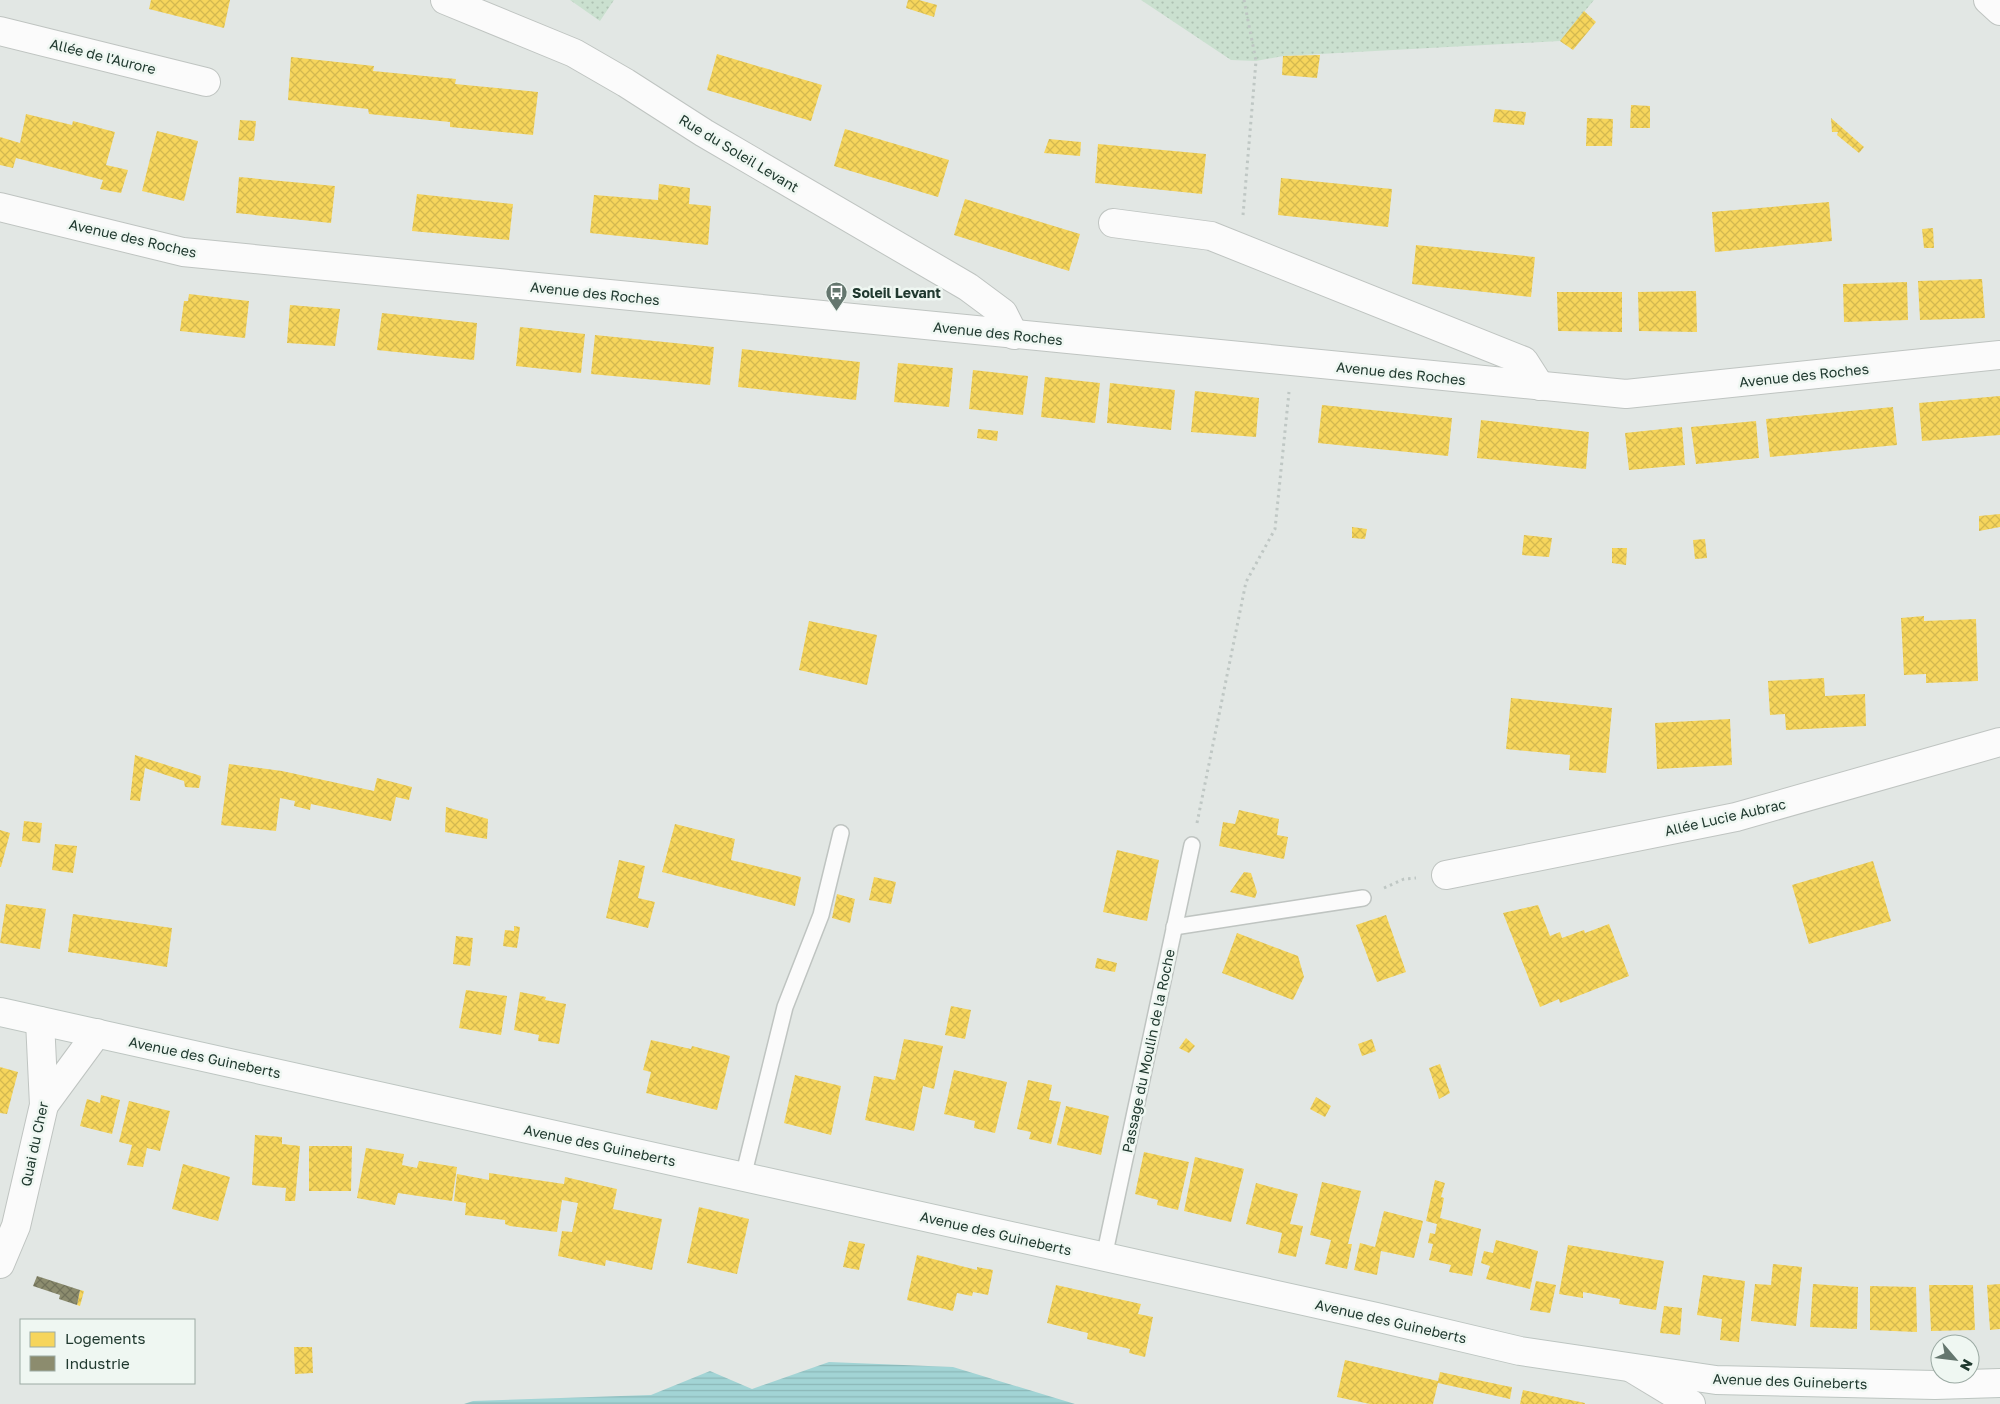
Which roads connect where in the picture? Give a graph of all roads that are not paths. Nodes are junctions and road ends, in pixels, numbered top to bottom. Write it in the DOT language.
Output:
graph roads {
  1 [pos="445,0"];
  2 [pos="1988,0"];
  3 [pos="2000,11"];
  4 [pos="0,31"];
  5 [pos="206,82"];
  6 [pos="0,207"];
  7 [pos="1113,222"];
  8 [pos="1014,334"];
  9 [pos="2000,355"];
  10 [pos="1540,386"];
  11 [pos="2000,742"];
  12 [pos="841,833"];
  13 [pos="1192,845"];
  14 [pos="1446,875"];
  15 [pos="1363,898"];
  16 [pos="1174,927"];
  17 [pos="0,1012"];
  18 [pos="40,1021"];
  19 [pos="97,1033"];
  20 [pos="44,1105"];
  21 [pos="743,1177"];
  22 [pos="1104,1257"];
  23 [pos="0,1264"];
  24 [pos="1633,1369"];
  25 [pos="2000,1383"];
  26 [pos="1691,1404"];
  1 -- 8 [label="street, Rue du Soleil Levant"];
  2 -- 3 [label="street"];
  4 -- 5 [label="street, Allée de l'Aurore"];
  6 -- 8 [label="street, Avenue des Roches"];
  7 -- 10 [label="street"];
  8 -- 10 [label="street, Avenue des Roches"];
  9 -- 10 [label="street, Avenue des Roches"];
  11 -- 14 [label="street, Allée Lucie Aubrac"];
  12 -- 21 [label="lane"];
  13 -- 16 [label="lane, Passage du Moulin de la Roche"];
  15 -- 16 [label="lane"];
  16 -- 22 [label="lane, Passage du Moulin de la Roche"];
  17 -- 18 [label="street, Avenue des Guineberts"];
  18 -- 19 [label="street, Avenue des Guineberts"];
  18 -- 20 [label="street, Quai du Cher"];
  19 -- 20 [label="street"];
  19 -- 21 [label="street, Avenue des Guineberts"];
  20 -- 23 [label="street, Quai du Cher"];
  21 -- 22 [label="street, Avenue des Guineberts"];
  22 -- 24 [label="street, Avenue des Guineberts"];
  24 -- 25 [label="street, Avenue des Guineberts"];
  24 -- 26 [label="street"];
}
